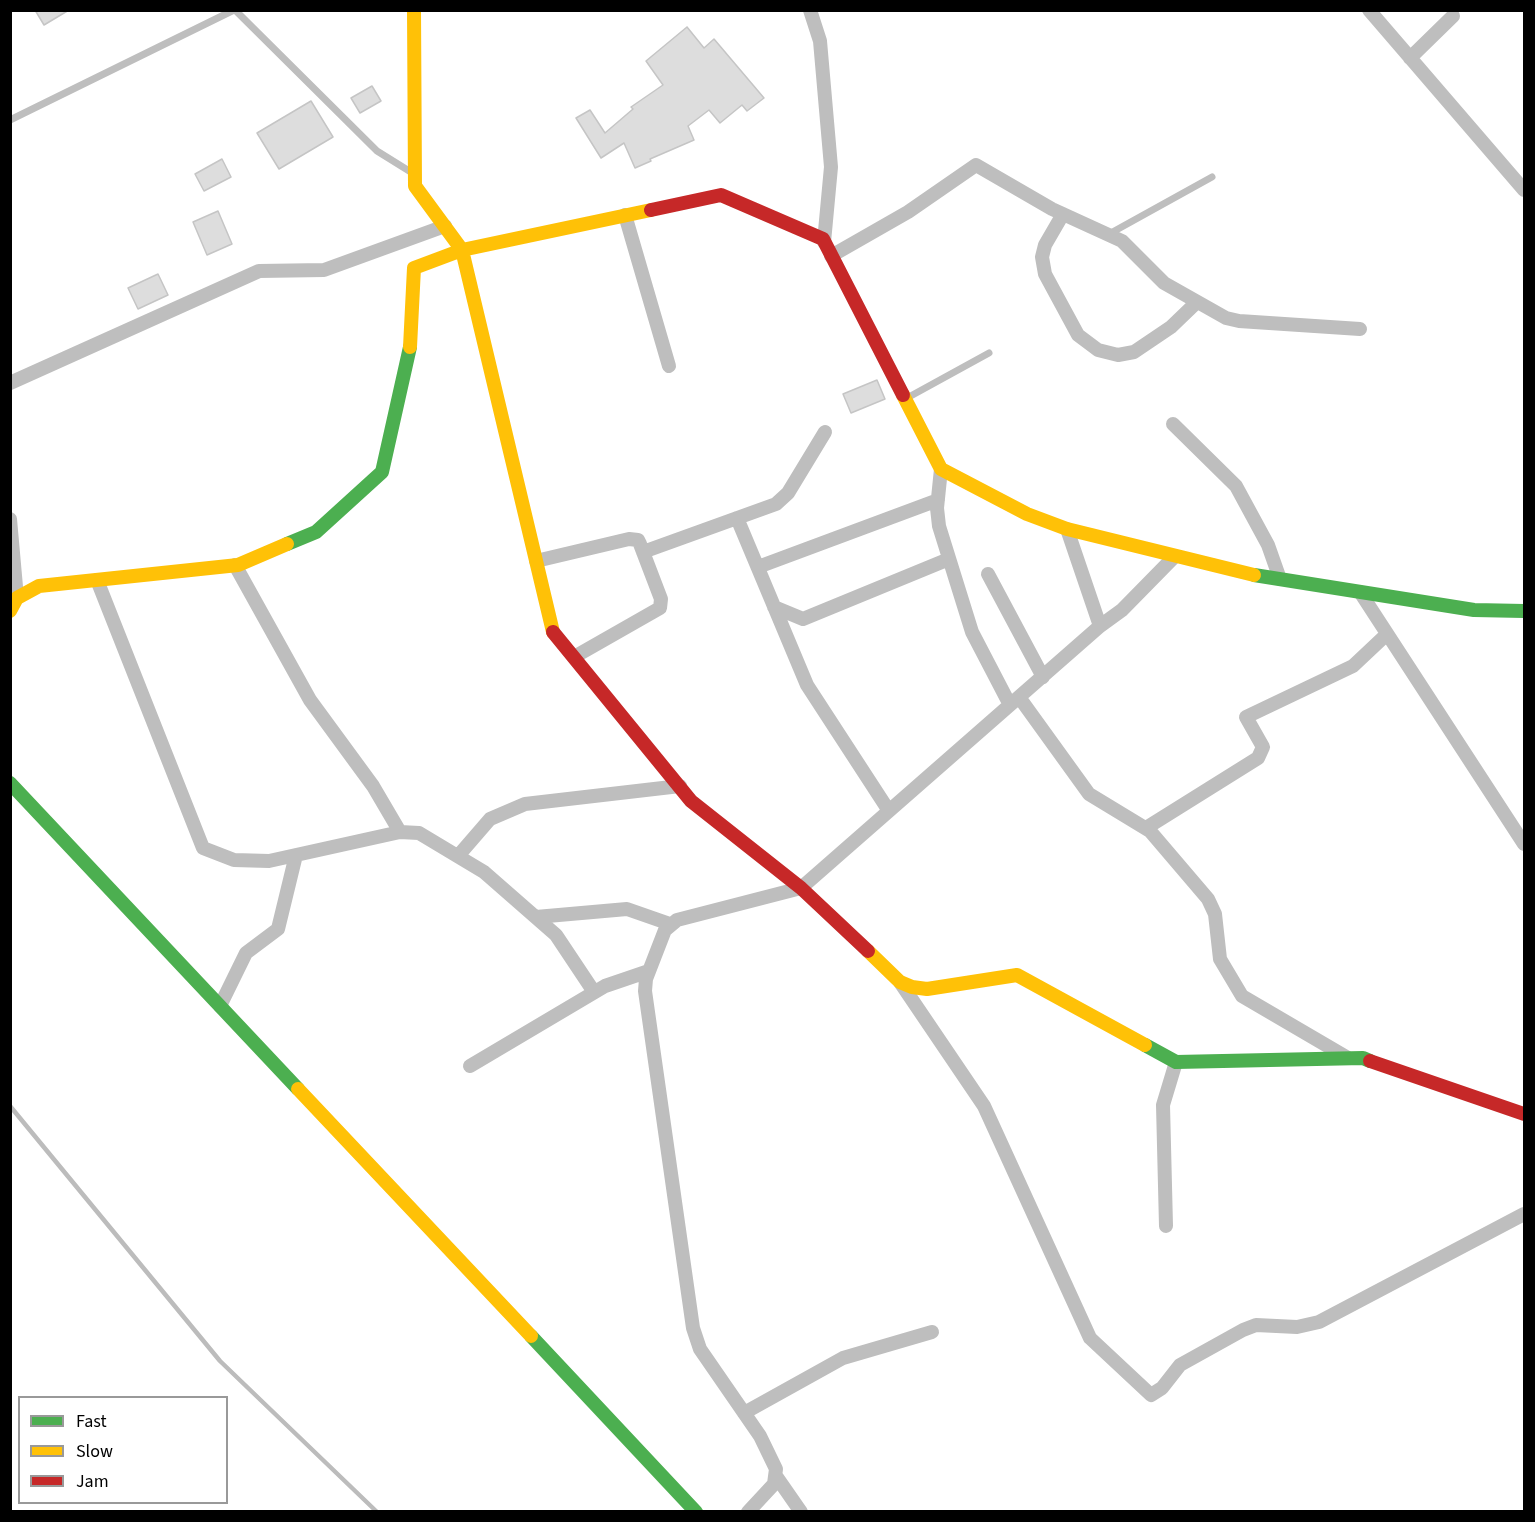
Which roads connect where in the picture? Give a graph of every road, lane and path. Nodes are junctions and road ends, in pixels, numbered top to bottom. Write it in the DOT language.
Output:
graph roads {
  1 [pos="234,10"];
  2 [pos="414,10"];
  3 [pos="810,10"];
  4 [pos="1369,10"];
  5 [pos="1453,16"];
  6 [pos="1410,58"];
  7 [pos="10,120"];
  8 [pos="415,174"];
  9 [pos="1212,177"];
  10 [pos="1524,190"];
  11 [pos="1063,214"];
  12 [pos="625,215"];
  13 [pos="445,226"];
  14 [pos="1109,235"];
  15 [pos="824,242"];
  16 [pos="462,250"];
  17 [pos="831,256"];
  18 [pos="1197,302"];
  19 [pos="1360,329"];
  20 [pos="989,353"];
  21 [pos="669,366"];
  22 [pos="10,383"];
  23 [pos="905,399"];
  24 [pos="1173,424"];
  25 [pos="825,432"];
  26 [pos="941,469"];
  27 [pos="938,500"];
  28 [pos="737,518"];
  29 [pos="10,519"];
  30 [pos="1067,529"];
  31 [pos="643,552"];
  32 [pos="1175,556"];
  33 [pos="949,559"];
  34 [pos="536,561"];
  35 [pos="235,565"];
  36 [pos="758,567"];
  37 [pos="988,574"];
  38 [pos="1280,579"];
  39 [pos="97,580"];
  40 [pos="1360,592"];
  41 [pos="17,598"];
  42 [pos="774,607"];
  43 [pos="10,611"];
  44 [pos="1524,611"];
  45 [pos="1100,626"];
  46 [pos="1387,634"];
  47 [pos="574,657"];
  48 [pos="1043,677"];
  49 [pos="1015,701"];
  50 [pos="10,783"];
  51 [pos="680,786"];
  52 [pos="889,811"];
  53 [pos="1146,828"];
  54 [pos="400,832"];
  55 [pos="1524,844"];
  56 [pos="296,855"];
  57 [pos="458,856"];
  58 [pos="801,888"];
  59 [pos="536,917"];
  60 [pos="670,924"];
  61 [pos="649,971"];
  62 [pos="900,982"];
  63 [pos="594,992"];
  64 [pos="220,1006"];
  65 [pos="1350,1059"];
  66 [pos="1176,1062"];
  67 [pos="470,1066"];
  68 [pos="1524,1114"];
  69 [pos="1524,1214"];
  70 [pos="1166,1226"];
  71 [pos="932,1332"];
  72 [pos="744,1413"];
  73 [pos="776,1476"];
  74 [pos="696,1512"];
  75 [pos="748,1512"];
  76 [pos="801,1512"];
  1 -- 7 [label="lane"];
  1 -- 8 [label="lane"];
  2 -- 8 [label="street"];
  3 -- 15 [label="street"];
  4 -- 6 [label="street"];
  5 -- 6 [label="street"];
  6 -- 10 [label="street"];
  8 -- 13 [label="street"];
  9 -- 14 [label="lane"];
  11 -- 14 [label="street"];
  11 -- 17 [label="street"];
  11 -- 18 [label="street"];
  12 -- 15 [label="street"];
  12 -- 16 [label="street"];
  12 -- 21 [label="street"];
  13 -- 16 [label="street"];
  13 -- 22 [label="street"];
  14 -- 18 [label="street"];
  15 -- 17 [label="street"];
  16 -- 34 [label="street"];
  16 -- 35 [label="street"];
  17 -- 23 [label="street"];
  18 -- 19 [label="street"];
  20 -- 23 [label="lane"];
  23 -- 26 [label="street"];
  24 -- 38 [label="street"];
  25 -- 28 [label="street"];
  26 -- 27 [label="street"];
  26 -- 30 [label="street"];
  27 -- 33 [label="street"];
  27 -- 36 [label="street"];
  28 -- 31 [label="street"];
  28 -- 36 [label="street"];
  29 -- 41 [label="street"];
  30 -- 32 [label="street"];
  30 -- 45 [label="street"];
  31 -- 34 [label="street"];
  31 -- 47 [label="street"];
  32 -- 38 [label="street"];
  32 -- 45 [label="street"];
  33 -- 42 [label="street"];
  33 -- 49 [label="street"];
  34 -- 47 [label="street"];
  35 -- 39 [label="street"];
  35 -- 54 [label="street"];
  36 -- 42 [label="street"];
  37 -- 48 [label="street"];
  38 -- 40 [label="street"];
  39 -- 41 [label="street"];
  39 -- 56 [label="street"];
  40 -- 44 [label="street"];
  40 -- 46 [label="street"];
  41 -- 43 [label="street"];
  42 -- 52 [label="street"];
  45 -- 48 [label="street"];
  46 -- 53 [label="street"];
  46 -- 55 [label="street"];
  47 -- 51 [label="street"];
  48 -- 49 [label="street"];
  49 -- 52 [label="street"];
  49 -- 53 [label="street"];
  50 -- 64 [label="street"];
  51 -- 57 [label="street"];
  51 -- 58 [label="street"];
  52 -- 58 [label="street"];
  53 -- 65 [label="street"];
  54 -- 56 [label="street"];
  54 -- 57 [label="street"];
  56 -- 64 [label="street"];
  57 -- 59 [label="street"];
  58 -- 60 [label="street"];
  58 -- 62 [label="street"];
  59 -- 60 [label="street"];
  59 -- 63 [label="street"];
  60 -- 61 [label="street"];
  61 -- 63 [label="street"];
  61 -- 72 [label="street"];
  62 -- 66 [label="street"];
  62 -- 69 [label="street"];
  63 -- 67 [label="street"];
  64 -- 74 [label="street"];
  65 -- 66 [label="street"];
  65 -- 68 [label="street"];
  66 -- 70 [label="street"];
  71 -- 72 [label="street"];
  72 -- 73 [label="street"];
  73 -- 75 [label="street"];
  73 -- 76 [label="street"];
}
